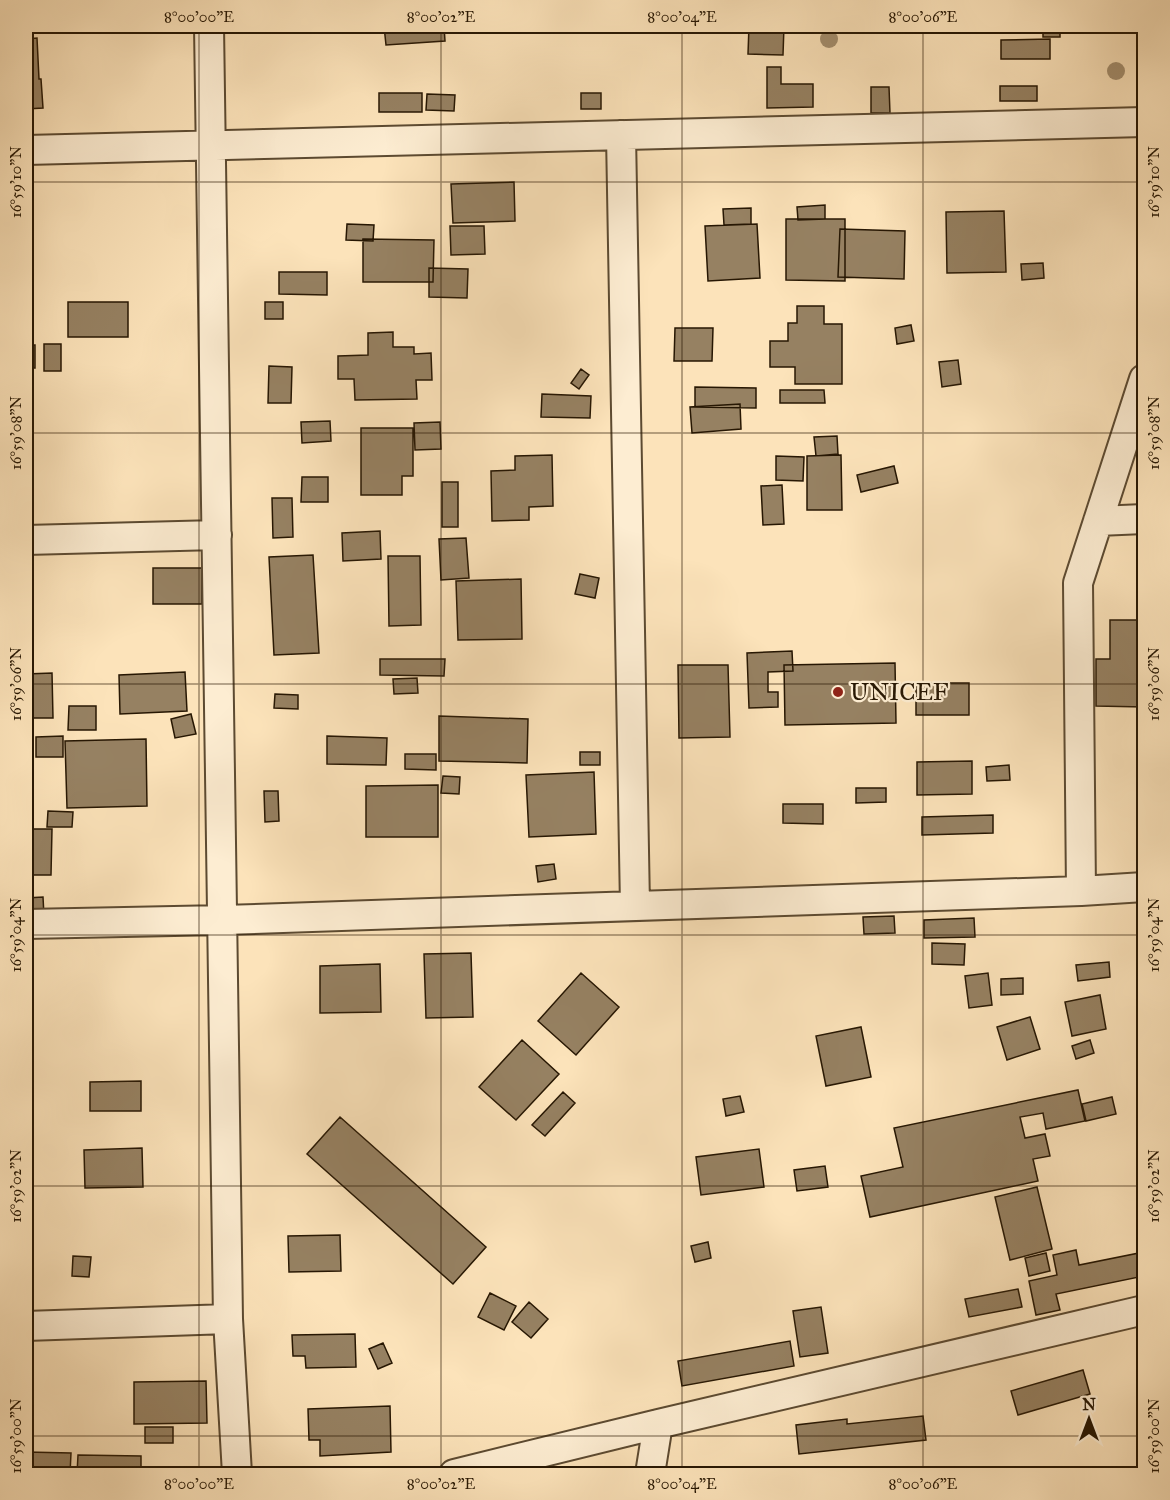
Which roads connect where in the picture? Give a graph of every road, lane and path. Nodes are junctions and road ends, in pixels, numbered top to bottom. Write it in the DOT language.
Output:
graph roads {
  1 [pos="209,26"];
  2 [pos="1144,122"];
  3 [pos="621,135"];
  4 [pos="211,146"];
  5 [pos="26,150"];
  6 [pos="1144,379"];
  7 [pos="1144,519"];
  8 [pos="1098,521"];
  9 [pos="217,535"];
  10 [pos="26,540"];
  11 [pos="1142,890"];
  12 [pos="1081,891"];
  13 [pos="635,906"];
  14 [pos="223,920"];
  15 [pos="26,924"];
  16 [pos="1144,1310"];
  17 [pos="228,1319"];
  18 [pos="26,1326"];
  19 [pos="658,1424"];
  20 [pos="237,1474"];
  21 [pos="454,1474"];
  22 [pos="650,1474"];
  1 -- 4 [label="street"];
  2 -- 3 [label="street"];
  3 -- 4 [label="street"];
  3 -- 13 [label="street"];
  4 -- 5 [label="street"];
  4 -- 9 [label="street"];
  6 -- 8 [label="street"];
  7 -- 8 [label="street"];
  8 -- 12 [label="street"];
  9 -- 10 [label="street"];
  9 -- 14 [label="street"];
  11 -- 12 [label="street"];
  12 -- 13 [label="street"];
  13 -- 14 [label="street"];
  14 -- 15 [label="street"];
  14 -- 17 [label="street"];
  16 -- 19 [label="street"];
  17 -- 18 [label="street"];
  17 -- 20 [label="street"];
  19 -- 21 [label="street"];
  19 -- 22 [label="street"];
}
